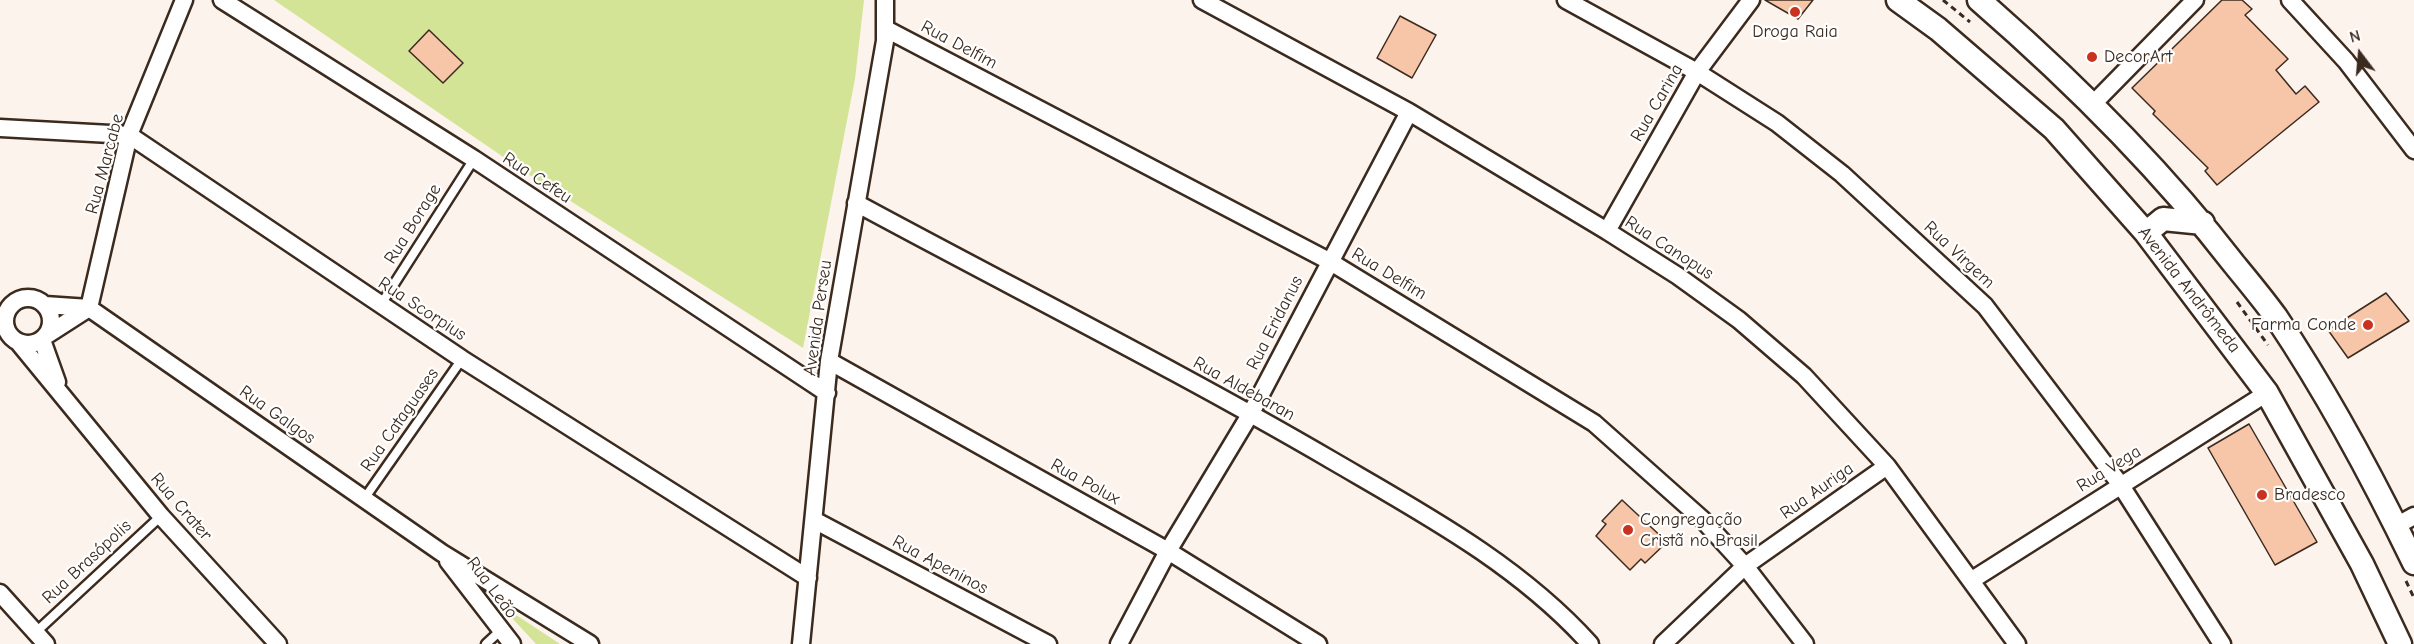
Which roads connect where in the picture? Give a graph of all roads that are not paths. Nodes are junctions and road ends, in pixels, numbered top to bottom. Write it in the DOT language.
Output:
graph roads {
  1 [pos="184,0"];
  2 [pos="222,0"];
  3 [pos="885,0"];
  4 [pos="1202,0"];
  5 [pos="1566,0"];
  6 [pos="1751,0"];
  7 [pos="1898,0"];
  8 [pos="1978,0"];
  9 [pos="2195,0"];
  10 [pos="2290,0"];
  11 [pos="886,29"];
  12 [pos="1697,72"];
  13 [pos="2091,106"];
  14 [pos="1409,112"];
  15 [pos="0,128"];
  16 [pos="129,135"];
  17 [pos="2414,150"];
  18 [pos="474,159"];
  19 [pos="856,203"];
  20 [pos="2203,223"];
  21 [pos="1607,231"];
  22 [pos="2146,233"];
  23 [pos="1329,261"];
  24 [pos="0,299"];
  25 [pos="19,300"];
  26 [pos="45,305"];
  27 [pos="380,306"];
  28 [pos="89,308"];
  29 [pos="3,323"];
  30 [pos="44,337"];
  31 [pos="19,343"];
  32 [pos="462,359"];
  33 [pos="829,361"];
  34 [pos="60,391"];
  35 [pos="827,393"];
  36 [pos="2267,393"];
  37 [pos="1251,413"];
  38 [pos="1887,466"];
  39 [pos="2120,484"];
  40 [pos="364,499"];
  41 [pos="161,516"];
  42 [pos="814,520"];
  43 [pos="2405,521"];
  44 [pos="1168,551"];
  45 [pos="442,553"];
  46 [pos="2414,563"];
  47 [pos="1745,566"];
  48 [pos="808,578"];
  49 [pos="1972,580"];
  50 [pos="0,593"];
  51 [pos="500,632"];
  52 [pos="41,638"];
  53 [pos="278,644"];
  54 [pos="486,644"];
  55 [pos="512,644"];
  56 [pos="590,644"];
  57 [pos="801,644"];
  58 [pos="1048,644"];
  59 [pos="1119,644"];
  60 [pos="1318,644"];
  61 [pos="1590,644"];
  62 [pos="1663,644"];
  63 [pos="1805,644"];
  64 [pos="2017,644"];
  65 [pos="2222,644"];
  66 [pos="2400,644"];
  1 -- 16 [label="street, Rua Marcabe"];
  2 -- 18 [label="street, Rua Cefeu"];
  3 -- 11 [label="street, Avenida Perseu"];
  4 -- 14 [label="street, Rua Canopus"];
  5 -- 12 [label="street, Rua Virgem"];
  6 -- 12 [label="street, Rua Carina"];
  7 -- 22 [label="main road, Avenida Andrômeda"];
  8 -- 13 [label="main road"];
  9 -- 13 [label="street"];
  10 -- 17 [label="street"];
  11 -- 19 [label="street, Avenida Perseu"];
  11 -- 23 [label="street, Rua Delfim"];
  12 -- 21 [label="street, Rua Carina"];
  12 -- 39 [label="street, Rua Virgem"];
  13 -- 20 [label="main road"];
  14 -- 21 [label="street, Rua Canopus"];
  14 -- 23 [label="street, Rua Eridanus"];
  15 -- 16 [label="street"];
  16 -- 27 [label="street, Rua Scorpius"];
  16 -- 28 [label="street, Rua Marcabe"];
  18 -- 27 [label="lane, Rua Borage"];
  18 -- 35 [label="street, Rua Cefeu"];
  19 -- 33 [label="street, Avenida Perseu"];
  19 -- 37 [label="street, Rua Aldebaran"];
  20 -- 22 [label="main road"];
  20 -- 43 [label="main road"];
  21 -- 38 [label="street, Rua Canopus"];
  22 -- 36 [label="main road, Avenida Andrômeda"];
  23 -- 37 [label="street, Rua Eridanus"];
  23 -- 47 [label="street, Rua Delfim"];
  24 -- 25 [label="street"];
  25 -- 26 [label="street"];
  25 -- 29 [label="street"];
  26 -- 28 [label="street"];
  26 -- 30 [label="street"];
  27 -- 32 [label="street, Rua Scorpius"];
  28 -- 30 [label="street"];
  28 -- 40 [label="street, Rua Galgos"];
  29 -- 31 [label="street"];
  30 -- 31 [label="street"];
  30 -- 34 [label="street, Rua Crater"];
  31 -- 34 [label="street, Rua Crater"];
  32 -- 40 [label="lane, Rua Cataguases"];
  32 -- 48 [label="street, Rua Scorpius"];
  33 -- 35 [label="street, Avenida Perseu"];
  33 -- 44 [label="street, Rua Polux"];
  34 -- 41 [label="street, Rua Crater"];
  35 -- 42 [label="street, Avenida Perseu"];
  36 -- 39 [label="street, Rua Vega"];
  36 -- 66 [label="main road, Avenida Andrômeda"];
  37 -- 44 [label="street, Rua Eridanus"];
  37 -- 61 [label="street, Rua Aldebaran"];
  38 -- 47 [label="street, Rua Auriga"];
  38 -- 49 [label="street, Rua Canopus"];
  39 -- 49 [label="street, Rua Vega"];
  39 -- 65 [label="street, Rua Virgem"];
  40 -- 45 [label="street, Rua Galgos"];
  41 -- 52 [label="lane, Rua Brasópolis"];
  41 -- 53 [label="street, Rua Crater"];
  42 -- 48 [label="street, Avenida Perseu"];
  42 -- 58 [label="street, Rua Apeninos"];
  43 -- 46 [label="main road"];
  44 -- 59 [label="street, Rua Eridanus"];
  44 -- 60 [label="street, Rua Polux"];
  45 -- 51 [label="street, Rua Leão"];
  45 -- 56 [label="street, Rua Galgos"];
  47 -- 62 [label="street, Rua Auriga"];
  47 -- 63 [label="street, Rua Delfim"];
  48 -- 57 [label="street, Avenida Perseu"];
  49 -- 64 [label="street, Rua Canopus"];
  50 -- 52 [label="street"];
  51 -- 54 [label="lane"];
  51 -- 55 [label="street, Rua Leão"];
}
